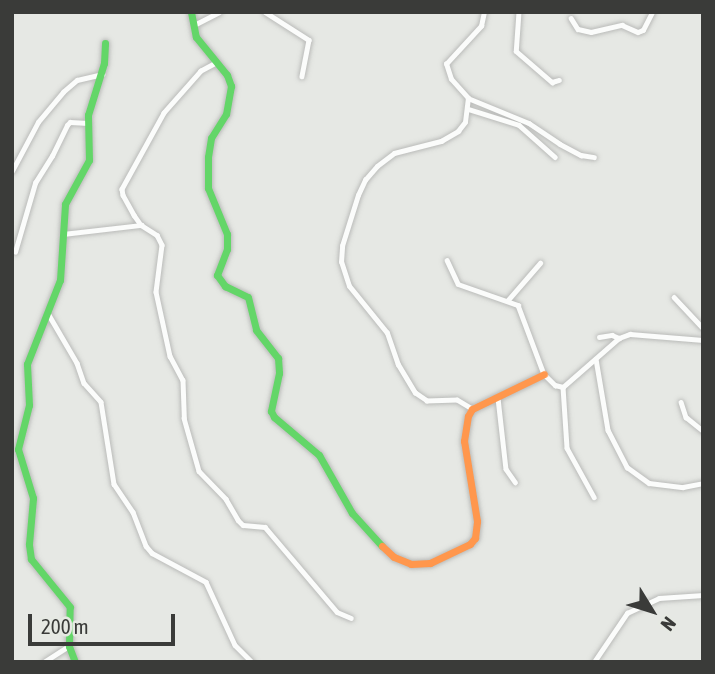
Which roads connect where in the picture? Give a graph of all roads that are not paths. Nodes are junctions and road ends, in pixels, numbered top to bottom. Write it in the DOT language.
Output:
graph roads {
  1 [pos="191,12"];
  2 [pos="219,12"];
  3 [pos="265,12"];
  4 [pos="485,12"];
  5 [pos="519,12"];
  6 [pos="652,12"];
  7 [pos="571,18"];
  8 [pos="194,25"];
  9 [pos="104,43"];
  10 [pos="216,63"];
  11 [pos="102,74"];
  12 [pos="302,76"];
  13 [pos="559,80"];
  14 [pos="468,98"];
  15 [pos="468,109"];
  16 [pos="88,123"];
  17 [pos="555,157"];
  18 [pos="594,157"];
  19 [pos="12,171"];
  20 [pos="141,225"];
  21 [pos="63,234"];
  22 [pos="15,252"];
  23 [pos="447,260"];
  24 [pos="540,263"];
  25 [pos="674,297"];
  26 [pos="508,300"];
  27 [pos="49,316"];
  28 [pos="703,328"];
  29 [pos="599,337"];
  30 [pos="619,338"];
  31 [pos="703,340"];
  32 [pos="596,359"];
  33 [pos="544,374"];
  34 [pos="563,387"];
  35 [pos="498,398"];
  36 [pos="681,402"];
  37 [pos="472,409"];
  38 [pos="703,431"];
  39 [pos="515,482"];
  40 [pos="703,483"];
  41 [pos="594,497"];
  42 [pos="703,595"];
  43 [pos="351,618"];
  44 [pos="69,646"];
  45 [pos="44,662"];
  46 [pos="75,662"];
  47 [pos="252,662"];
  48 [pos="594,662"];
  1 -- 8 [label="street"];
  2 -- 8 [label="street"];
  3 -- 12 [label="street"];
  4 -- 14 [label="street"];
  5 -- 13 [label="street"];
  6 -- 7 [label="street"];
  8 -- 10 [label="street"];
  9 -- 11 [label="street"];
  10 -- 20 [label="street"];
  10 -- 37 [label="street"];
  11 -- 16 [label="street"];
  11 -- 19 [label="street"];
  14 -- 15 [label="street"];
  14 -- 18 [label="street"];
  15 -- 17 [label="street"];
  15 -- 37 [label="street"];
  16 -- 21 [label="street"];
  16 -- 22 [label="street"];
  20 -- 21 [label="street"];
  20 -- 43 [label="street"];
  21 -- 27 [label="street"];
  23 -- 26 [label="street"];
  24 -- 26 [label="street"];
  25 -- 28 [label="street"];
  26 -- 33 [label="street"];
  27 -- 44 [label="street"];
  27 -- 47 [label="street"];
  29 -- 30 [label="street"];
  30 -- 31 [label="street"];
  30 -- 32 [label="street"];
  32 -- 34 [label="street"];
  32 -- 40 [label="street"];
  33 -- 34 [label="street"];
  33 -- 35 [label="street"];
  34 -- 41 [label="street"];
  35 -- 37 [label="street"];
  35 -- 39 [label="street"];
  36 -- 38 [label="street"];
  42 -- 48 [label="street"];
  44 -- 45 [label="street"];
  44 -- 46 [label="street"];
}
